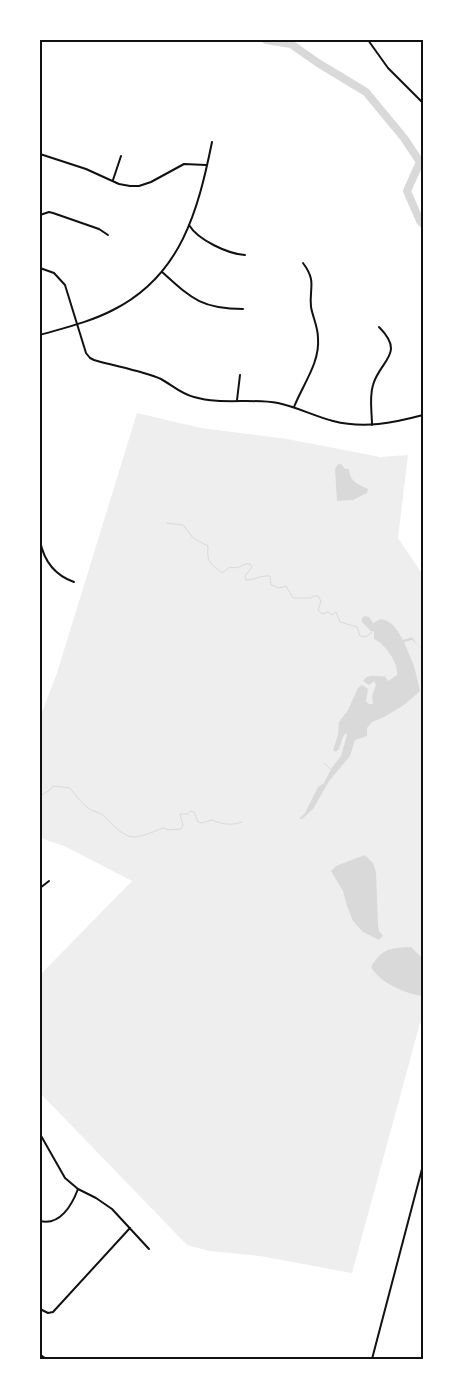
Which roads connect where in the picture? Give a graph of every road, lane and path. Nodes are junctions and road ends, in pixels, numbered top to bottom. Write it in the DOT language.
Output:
graph roads {
  1 [pos="368,40"];
  2 [pos="423,103"];
  3 [pos="212,142"];
  4 [pos="40,154"];
  5 [pos="121,156"];
  6 [pos="206,165"];
  7 [pos="112,180"];
  8 [pos="40,214"];
  9 [pos="189,225"];
  10 [pos="108,235"];
  11 [pos="245,255"];
  12 [pos="303,263"];
  13 [pos="40,268"];
  14 [pos="162,272"];
  15 [pos="243,309"];
  16 [pos="77,324"];
  17 [pos="379,327"];
  18 [pos="40,335"];
  19 [pos="240,375"];
  20 [pos="237,400"];
  21 [pos="294,407"];
  22 [pos="423,415"];
  23 [pos="372,425"];
  24 [pos="40,541"];
  25 [pos="44,556"];
  26 [pos="40,557"];
  27 [pos="74,582"];
  28 [pos="49,881"];
  29 [pos="40,888"];
  30 [pos="40,1134"];
  31 [pos="423,1165"];
  32 [pos="78,1189"];
  33 [pos="40,1221"];
  34 [pos="130,1228"];
  35 [pos="149,1249"];
  36 [pos="40,1309"];
  37 [pos="40,1355"];
  38 [pos="46,1359"];
  39 [pos="372,1359"];
  1 -- 2 [label="street"];
  3 -- 6 [label="street"];
  4 -- 7 [label="street"];
  5 -- 7 [label="street"];
  6 -- 7 [label="street"];
  6 -- 9 [label="street"];
  8 -- 10 [label="street"];
  9 -- 11 [label="street"];
  9 -- 14 [label="street"];
  12 -- 21 [label="street"];
  13 -- 16 [label="street"];
  14 -- 15 [label="street"];
  14 -- 16 [label="street"];
  16 -- 18 [label="street"];
  16 -- 20 [label="street"];
  17 -- 23 [label="street"];
  19 -- 20 [label="street"];
  20 -- 21 [label="street"];
  21 -- 23 [label="street"];
  22 -- 23 [label="street"];
  24 -- 25 [label="street"];
  25 -- 26 [label="street"];
  25 -- 27 [label="street"];
  28 -- 29 [label="street"];
  30 -- 32 [label="street"];
  31 -- 39 [label="street"];
  32 -- 33 [label="street"];
  32 -- 34 [label="street"];
  34 -- 35 [label="street"];
  34 -- 36 [label="street"];
  37 -- 38 [label="main road"];
}
